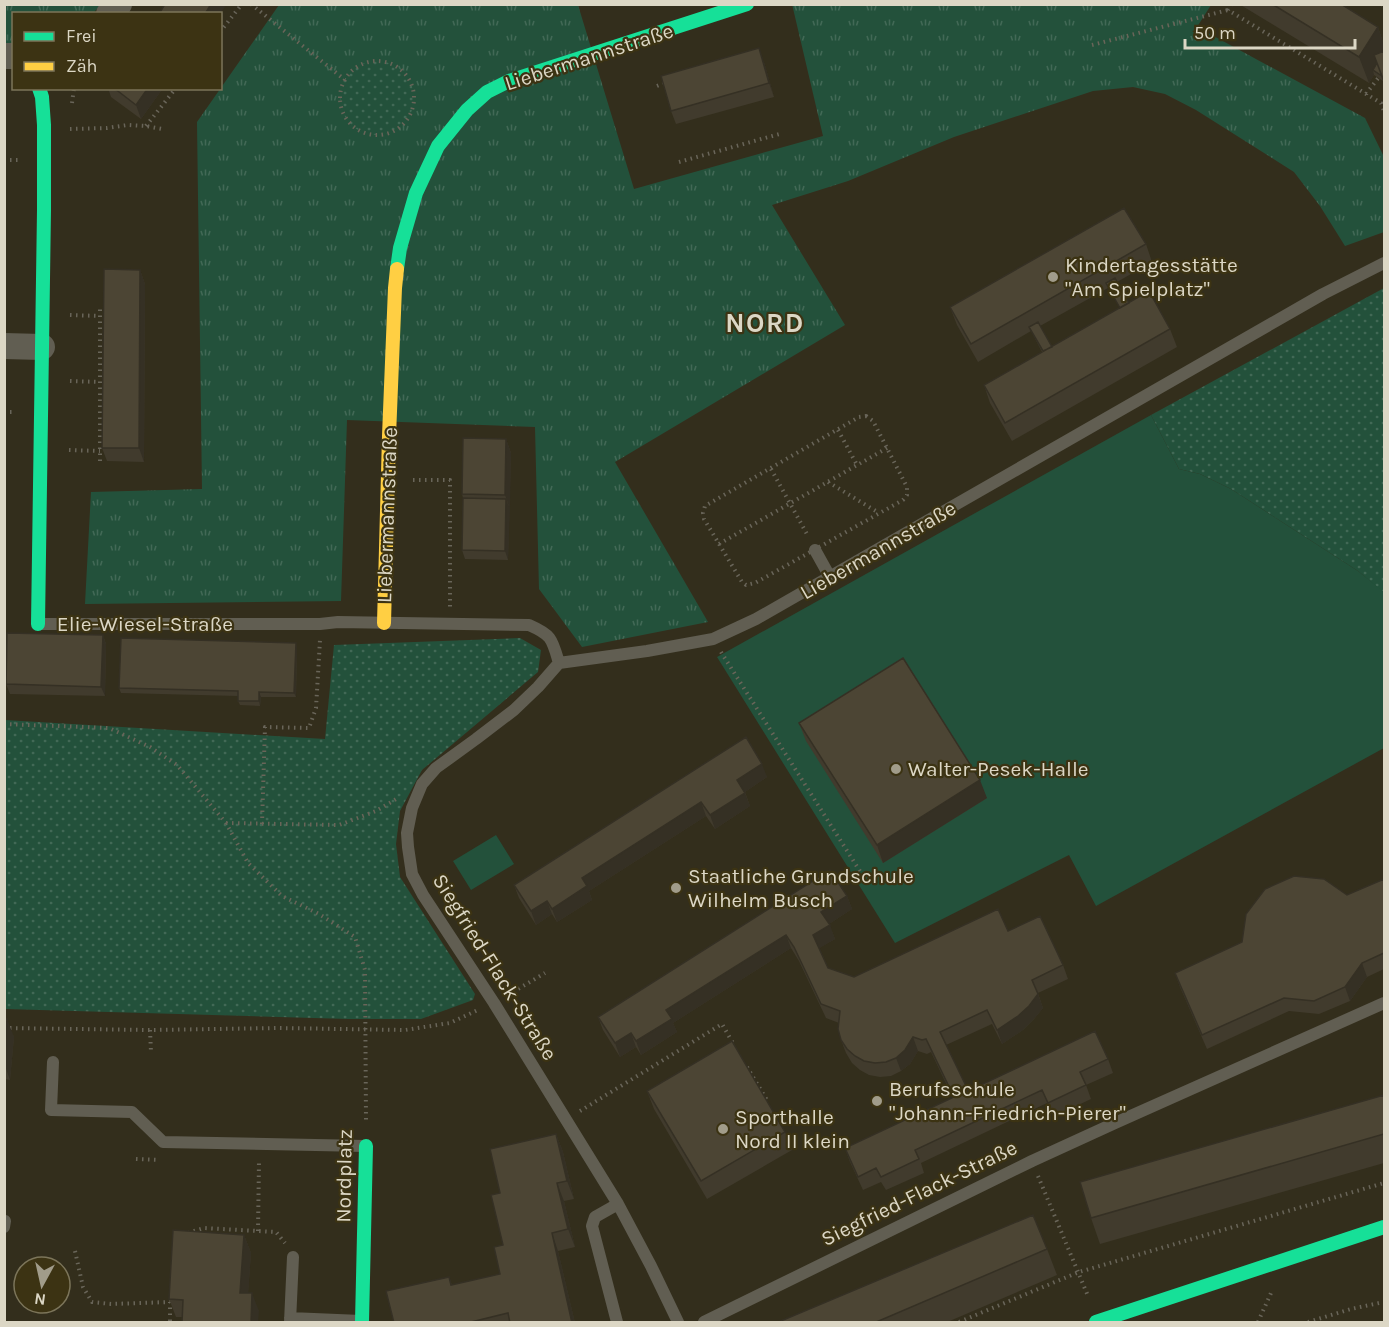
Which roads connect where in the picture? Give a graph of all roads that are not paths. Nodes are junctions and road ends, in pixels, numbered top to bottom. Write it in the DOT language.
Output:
graph roads {
  1 [pos="747,4"];
  2 [pos="713,10"];
  3 [pos="40,90"];
  4 [pos="1384,263"];
  5 [pos="42,347"];
  6 [pos="5,348"];
  7 [pos="815,550"];
  8 [pos="830,577"];
  9 [pos="384,623"];
  10 [pos="38,624"];
  11 [pos="559,663"];
  12 [pos="1384,1003"];
  13 [pos="53,1062"];
  14 [pos="366,1146"];
  15 [pos="618,1204"];
  16 [pos="5,1221"];
  17 [pos="4,1227"];
  18 [pos="1384,1227"];
  19 [pos="293,1257"];
  20 [pos="290,1320"];
  21 [pos="362,1322"];
  22 [pos="1097,1322"];
  23 [pos="617,1323"];
  24 [pos="678,1323"];
  25 [pos="704,1323"];
  1 -- 2 [label="street, Liebermannstraße"];
  2 -- 9 [label="street, Liebermannstraße"];
  3 -- 5 [label="street, Elie-Wiesel-Straße"];
  4 -- 8 [label="lane, Liebermannstraße"];
  5 -- 6 [label="street"];
  5 -- 10 [label="street, Elie-Wiesel-Straße"];
  7 -- 8 [label="lane"];
  8 -- 11 [label="lane, Liebermannstraße"];
  9 -- 10 [label="lane, Elie-Wiesel-Straße"];
  9 -- 11 [label="lane, Liebermannstraße"];
  11 -- 15 [label="lane, Siegfried-Flack-Straße"];
  12 -- 25 [label="lane, Siegfried-Flack-Straße"];
  13 -- 14 [label="lane"];
  14 -- 21 [label="street, Nordplatz"];
  15 -- 23 [label="lane"];
  15 -- 24 [label="lane, Siegfried-Flack-Straße"];
  16 -- 17 [label="lane"];
  18 -- 22 [label="street"];
  19 -- 20 [label="lane"];
  20 -- 21 [label="lane"];
}
